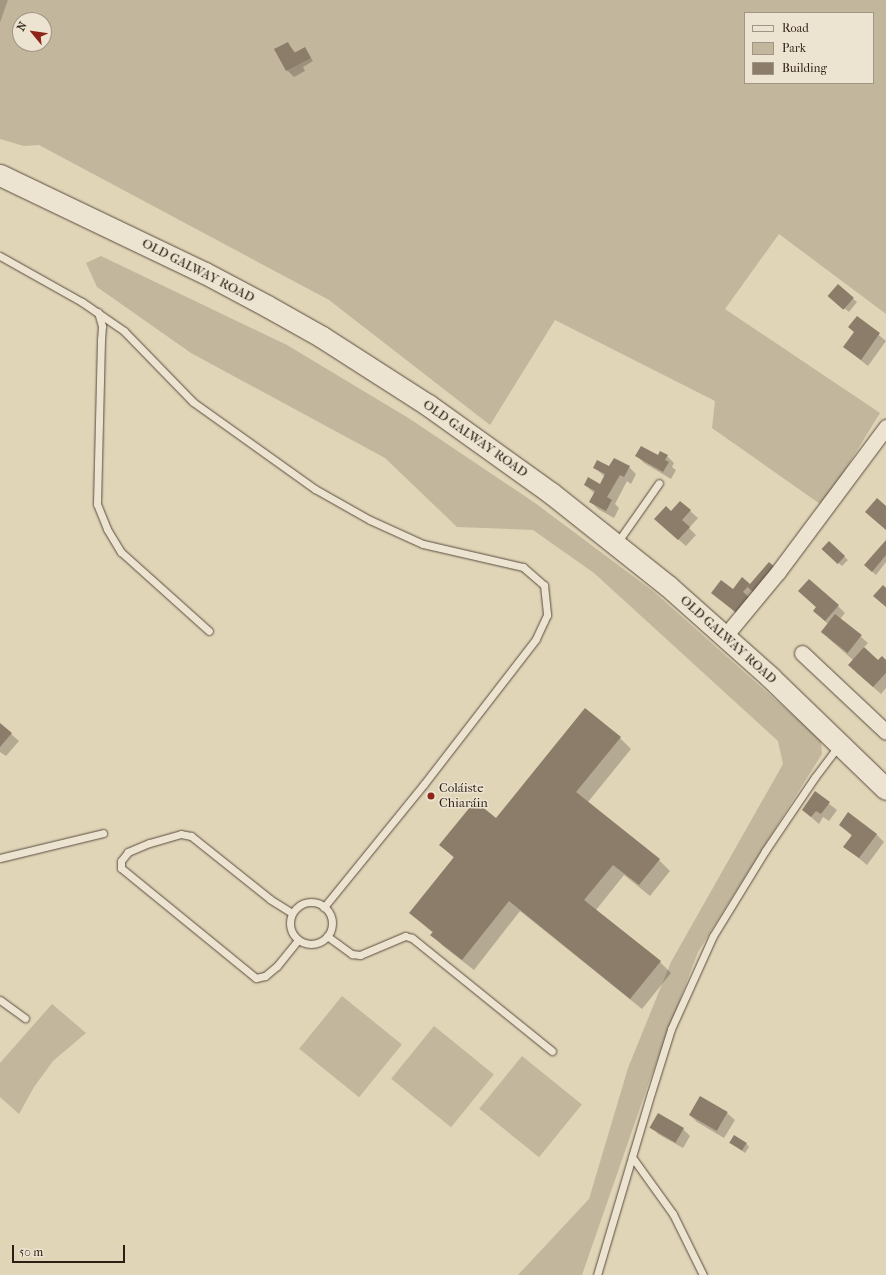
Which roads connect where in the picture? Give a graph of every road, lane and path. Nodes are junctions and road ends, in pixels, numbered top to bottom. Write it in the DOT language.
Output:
graph roads {
  1 [pos="1,178"];
  2 [pos="0,256"];
  3 [pos="98,312"];
  4 [pos="886,427"];
  5 [pos="659,483"];
  6 [pos="616,545"];
  7 [pos="209,631"];
  8 [pos="725,636"];
  9 [pos="802,653"];
  10 [pos="886,732"];
  11 [pos="840,744"];
  12 [pos="886,788"];
  13 [pos="102,833"];
  14 [pos="0,858"];
  15 [pos="324,907"];
  16 [pos="292,913"];
  17 [pos="327,936"];
  18 [pos="298,940"];
  19 [pos="0,1000"];
  20 [pos="25,1018"];
  21 [pos="552,1051"];
  22 [pos="632,1157"];
  23 [pos="597,1275"];
  24 [pos="703,1275"];
  1 -- 6 [label="main road, OLD GALWAY ROAD"];
  2 -- 3 [label="lane"];
  3 -- 7 [label="lane"];
  3 -- 15 [label="lane"];
  4 -- 8 [label="street"];
  5 -- 6 [label="lane"];
  6 -- 8 [label="main road, OLD GALWAY ROAD"];
  8 -- 11 [label="main road, OLD GALWAY ROAD"];
  9 -- 10 [label="street"];
  11 -- 12 [label="main road, OLD GALWAY ROAD"];
  11 -- 22 [label="lane"];
  13 -- 14 [label="lane"];
  15 -- 16 [label="lane"];
  15 -- 17 [label="lane"];
  16 -- 18 [label="lane"];
  16 -- 18 [label="lane"];
  17 -- 18 [label="lane"];
  17 -- 21 [label="lane"];
  19 -- 20 [label="lane"];
  22 -- 23 [label="lane"];
  22 -- 24 [label="lane"];
}
